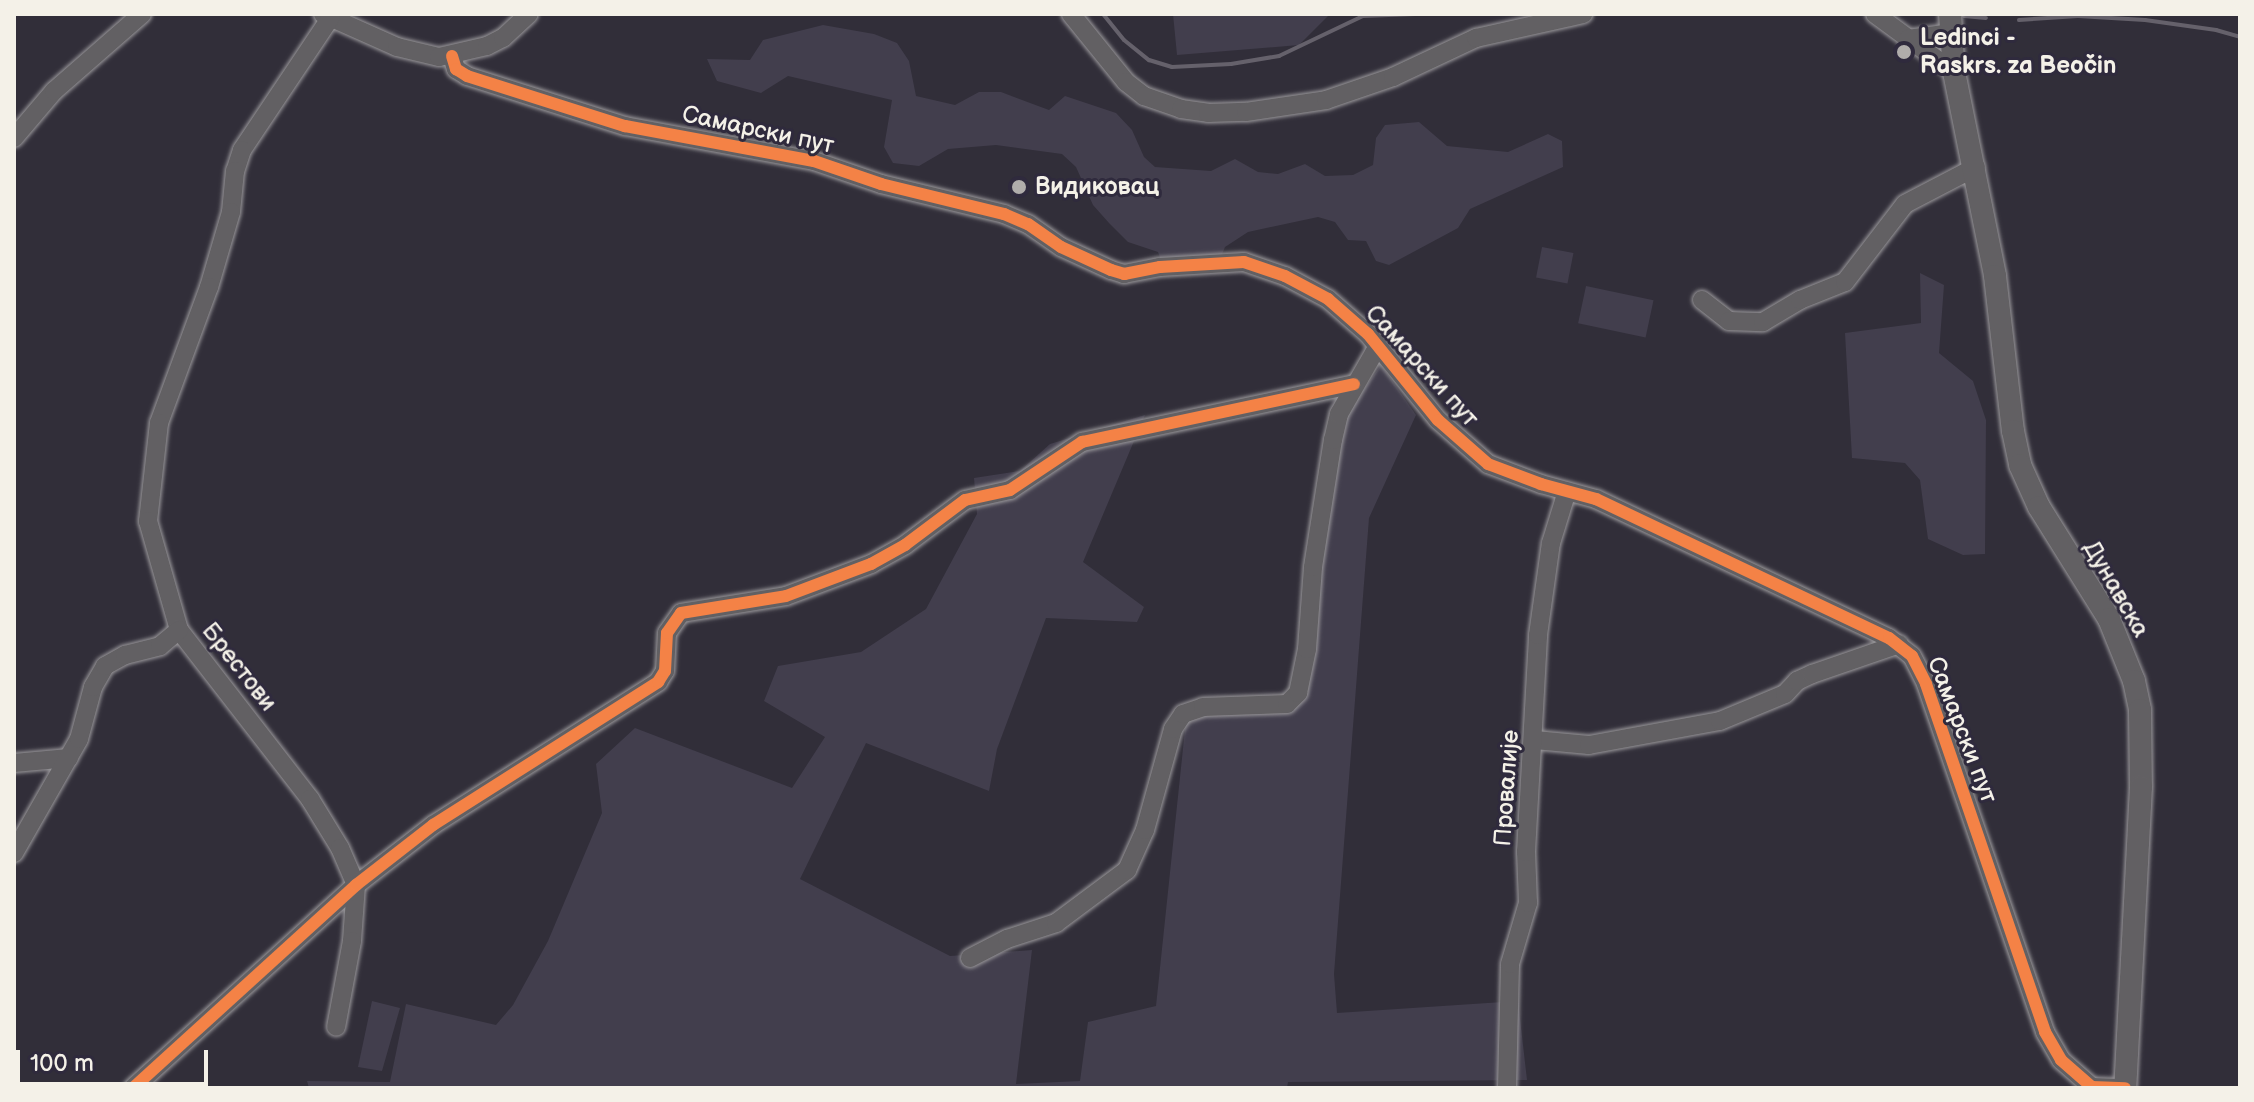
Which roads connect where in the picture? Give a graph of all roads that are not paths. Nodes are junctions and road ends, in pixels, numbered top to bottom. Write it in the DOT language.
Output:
graph roads {
  1 [pos="142,14"];
  2 [pos="529,14"];
  3 [pos="1071,14"];
  4 [pos="1583,14"];
  5 [pos="1875,14"];
  6 [pos="327,16"];
  7 [pos="1950,23"];
  8 [pos="1908,39"];
  9 [pos="452,56"];
  10 [pos="1954,72"];
  11 [pos="14,138"];
  12 [pos="1976,167"];
  13 [pos="1702,300"];
  14 [pos="1378,346"];
  15 [pos="1354,384"];
  16 [pos="1567,491"];
  17 [pos="179,630"];
  18 [pos="1899,644"];
  19 [pos="1535,740"];
  20 [pos="69,758"];
  21 [pos="14,763"];
  22 [pos="14,853"];
  23 [pos="356,885"];
  24 [pos="970,958"];
  25 [pos="336,1027"];
  26 [pos="133,1088"];
  27 [pos="1507,1088"];
  28 [pos="2125,1088"];
  1 -- 11 [label="street"];
  2 -- 9 [label="street"];
  3 -- 4 [label="street"];
  5 -- 8 [label="street"];
  6 -- 9 [label="street"];
  6 -- 17 [label="street, Брестови"];
  7 -- 8 [label="street"];
  7 -- 10 [label="main road, Дунавска"];
  8 -- 10 [label="street"];
  9 -- 14 [label="street, Самарски пут"];
  10 -- 12 [label="main road, Дунавска"];
  12 -- 13 [label="street"];
  12 -- 28 [label="main road, Дунавска"];
  14 -- 15 [label="street"];
  14 -- 16 [label="street, Самарски пут"];
  15 -- 23 [label="street"];
  15 -- 24 [label="street"];
  16 -- 18 [label="street, Самарски пут"];
  16 -- 19 [label="street, Провалије"];
  17 -- 20 [label="street"];
  17 -- 23 [label="street, Брестови"];
  18 -- 19 [label="street"];
  18 -- 28 [label="street, Самарски пут"];
  19 -- 27 [label="street, Провалије"];
  20 -- 21 [label="street"];
  20 -- 22 [label="street"];
  23 -- 25 [label="street, Брестови"];
  23 -- 26 [label="street"];
}
